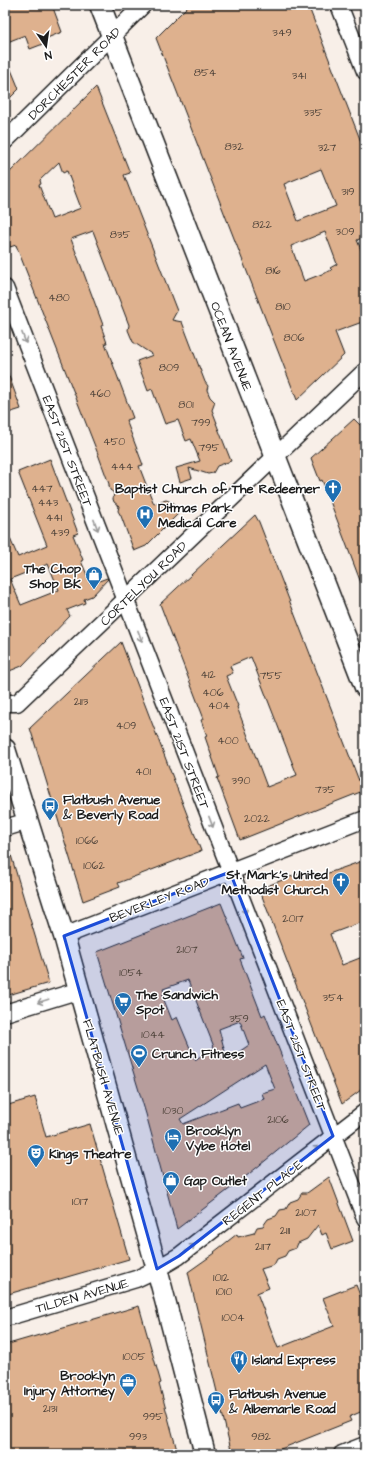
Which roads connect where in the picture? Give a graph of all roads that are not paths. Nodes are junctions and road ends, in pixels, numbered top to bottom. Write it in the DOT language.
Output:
graph roads {
  1 [pos="100,5"];
  2 [pos="143,5"];
  3 [pos="339,5"];
  4 [pos="112,36"];
  5 [pos="365,71"];
  6 [pos="5,141"];
  7 [pos="5,288"];
  8 [pos="365,371"];
  9 [pos="275,457"];
  10 [pos="125,600"];
  11 [pos="365,687"];
  12 [pos="5,703"];
  13 [pos="5,749"];
  14 [pos="365,819"];
  15 [pos="28,821"];
  16 [pos="5,828"];
  17 [pos="230,872"];
  18 [pos="64,936"];
  19 [pos="80,990"];
  20 [pos="5,1014"];
  21 [pos="365,1112"];
  22 [pos="333,1136"];
  23 [pos="365,1218"];
  24 [pos="157,1269"];
  25 [pos="5,1318"];
  26 [pos="365,1445"];
  27 [pos="205,1454"];
  28 [pos="342,1454"];
  1 -- 4 [label="main road, OCEAN AVENUE"];
  2 -- 4 [label="street, DORCHESTER ROAD"];
  3 -- 5 [label="street"];
  4 -- 6 [label="street, DORCHESTER ROAD"];
  4 -- 9 [label="main road, OCEAN AVENUE"];
  7 -- 10 [label="street, EAST 21ST STREET, one-way"];
  8 -- 9 [label="street, CORTELYOU ROAD"];
  9 -- 10 [label="street, CORTELYOU ROAD"];
  9 -- 11 [label="main road, OCEAN AVENUE"];
  10 -- 12 [label="street, CORTELYOU ROAD"];
  10 -- 17 [label="street, EAST 21ST STREET, one-way"];
  13 -- 15 [label="main road, FLATBUSH AVENUE"];
  14 -- 17 [label="street, BEVERLEY ROAD"];
  15 -- 16 [label="street"];
  15 -- 18 [label="main road, FLATBUSH AVENUE"];
  17 -- 18 [label="street, BEVERLEY ROAD"];
  17 -- 22 [label="street, EAST 21ST STREET, one-way"];
  18 -- 19 [label="main road, FLATBUSH AVENUE"];
  19 -- 20 [label="street, one-way"];
  19 -- 24 [label="main road, FLATBUSH AVENUE"];
  21 -- 22 [label="street, REGENT PLACE"];
  22 -- 23 [label="street, EAST 21ST STREET"];
  24 -- 22 [label="street, REGENT PLACE, one-way"];
  24 -- 25 [label="street, TILDEN AVENUE"];
  24 -- 27 [label="main road, FLATBUSH AVENUE"];
  26 -- 28 [label="street"];
}
